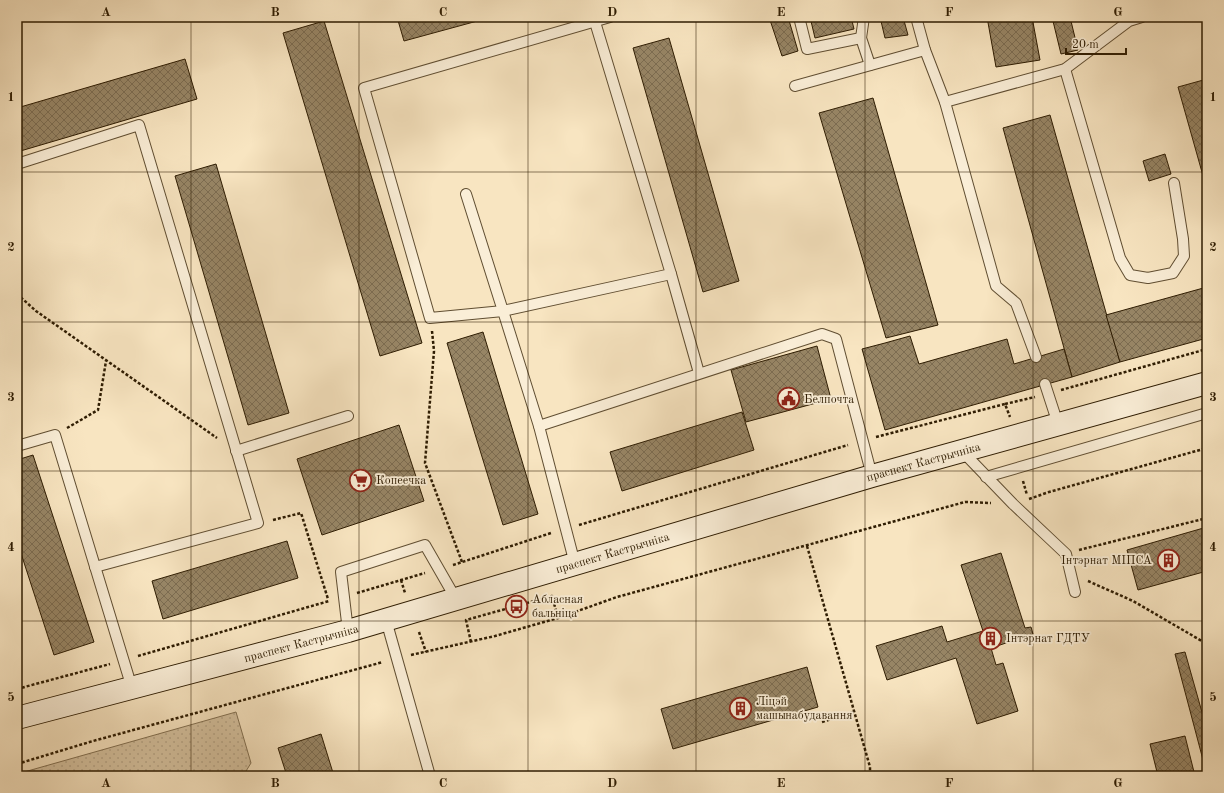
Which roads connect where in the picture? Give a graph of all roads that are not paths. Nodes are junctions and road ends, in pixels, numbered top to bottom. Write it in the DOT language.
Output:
graph roads {
  1 [pos="610,17"];
  2 [pos="799,17"];
  3 [pos="864,17"];
  4 [pos="916,17"];
  5 [pos="1142,17"];
  6 [pos="595,22"];
  7 [pos="861,38"];
  8 [pos="925,50"];
  9 [pos="870,65"];
  10 [pos="1064,69"];
  11 [pos="795,86"];
  12 [pos="945,102"];
  13 [pos="17,164"];
  14 [pos="1174,182"];
  15 [pos="466,194"];
  16 [pos="671,274"];
  17 [pos="503,311"];
  18 [pos="1036,357"];
  19 [pos="699,373"];
  20 [pos="1207,383"];
  21 [pos="1047,389"];
  22 [pos="1207,412"];
  23 [pos="348,416"];
  24 [pos="1058,424"];
  25 [pos="539,426"];
  26 [pos="17,446"];
  27 [pos="236,451"];
  28 [pos="962,451"];
  29 [pos="872,476"];
  30 [pos="986,476"];
  31 [pos="575,564"];
  32 [pos="95,567"];
  33 [pos="1075,592"];
  34 [pos="456,599"];
  35 [pos="386,620"];
  36 [pos="348,631"];
  37 [pos="132,688"];
  38 [pos="17,718"];
  39 [pos="430,776"];
  1 -- 6 [label="lane"];
  2 -- 7 [label="lane"];
  3 -- 7 [label="lane"];
  4 -- 8 [label="lane"];
  5 -- 10 [label="lane"];
  6 -- 16 [label="lane"];
  6 -- 17 [label="lane"];
  7 -- 9 [label="lane"];
  8 -- 9 [label="lane"];
  8 -- 12 [label="lane"];
  9 -- 11 [label="lane"];
  10 -- 12 [label="lane"];
  10 -- 14 [label="lane"];
  12 -- 18 [label="lane"];
  13 -- 27 [label="lane"];
  15 -- 17 [label="lane"];
  16 -- 17 [label="lane"];
  16 -- 19 [label="lane"];
  17 -- 25 [label="lane"];
  19 -- 25 [label="lane"];
  19 -- 29 [label="lane"];
  20 -- 24 [label="main road, праспект Кастрычніка"];
  21 -- 24 [label="lane"];
  22 -- 30 [label="lane"];
  23 -- 27 [label="lane"];
  24 -- 28 [label="main road, праспект Кастрычніка"];
  25 -- 31 [label="lane"];
  26 -- 32 [label="lane"];
  27 -- 32 [label="lane"];
  28 -- 29 [label="main road, праспект Кастрычніка"];
  28 -- 30 [label="lane"];
  29 -- 31 [label="main road, праспект Кастрычніка"];
  30 -- 33 [label="lane"];
  31 -- 34 [label="main road, праспект Кастрычніка"];
  32 -- 37 [label="lane"];
  34 -- 35 [label="main road, праспект Кастрычніка"];
  34 -- 36 [label="lane"];
  35 -- 36 [label="main road, праспект Кастрычніка"];
  35 -- 39 [label="lane"];
  36 -- 37 [label="main road, праспект Кастрычніка"];
  37 -- 38 [label="main road, праспект Кастрычніка"];
}
